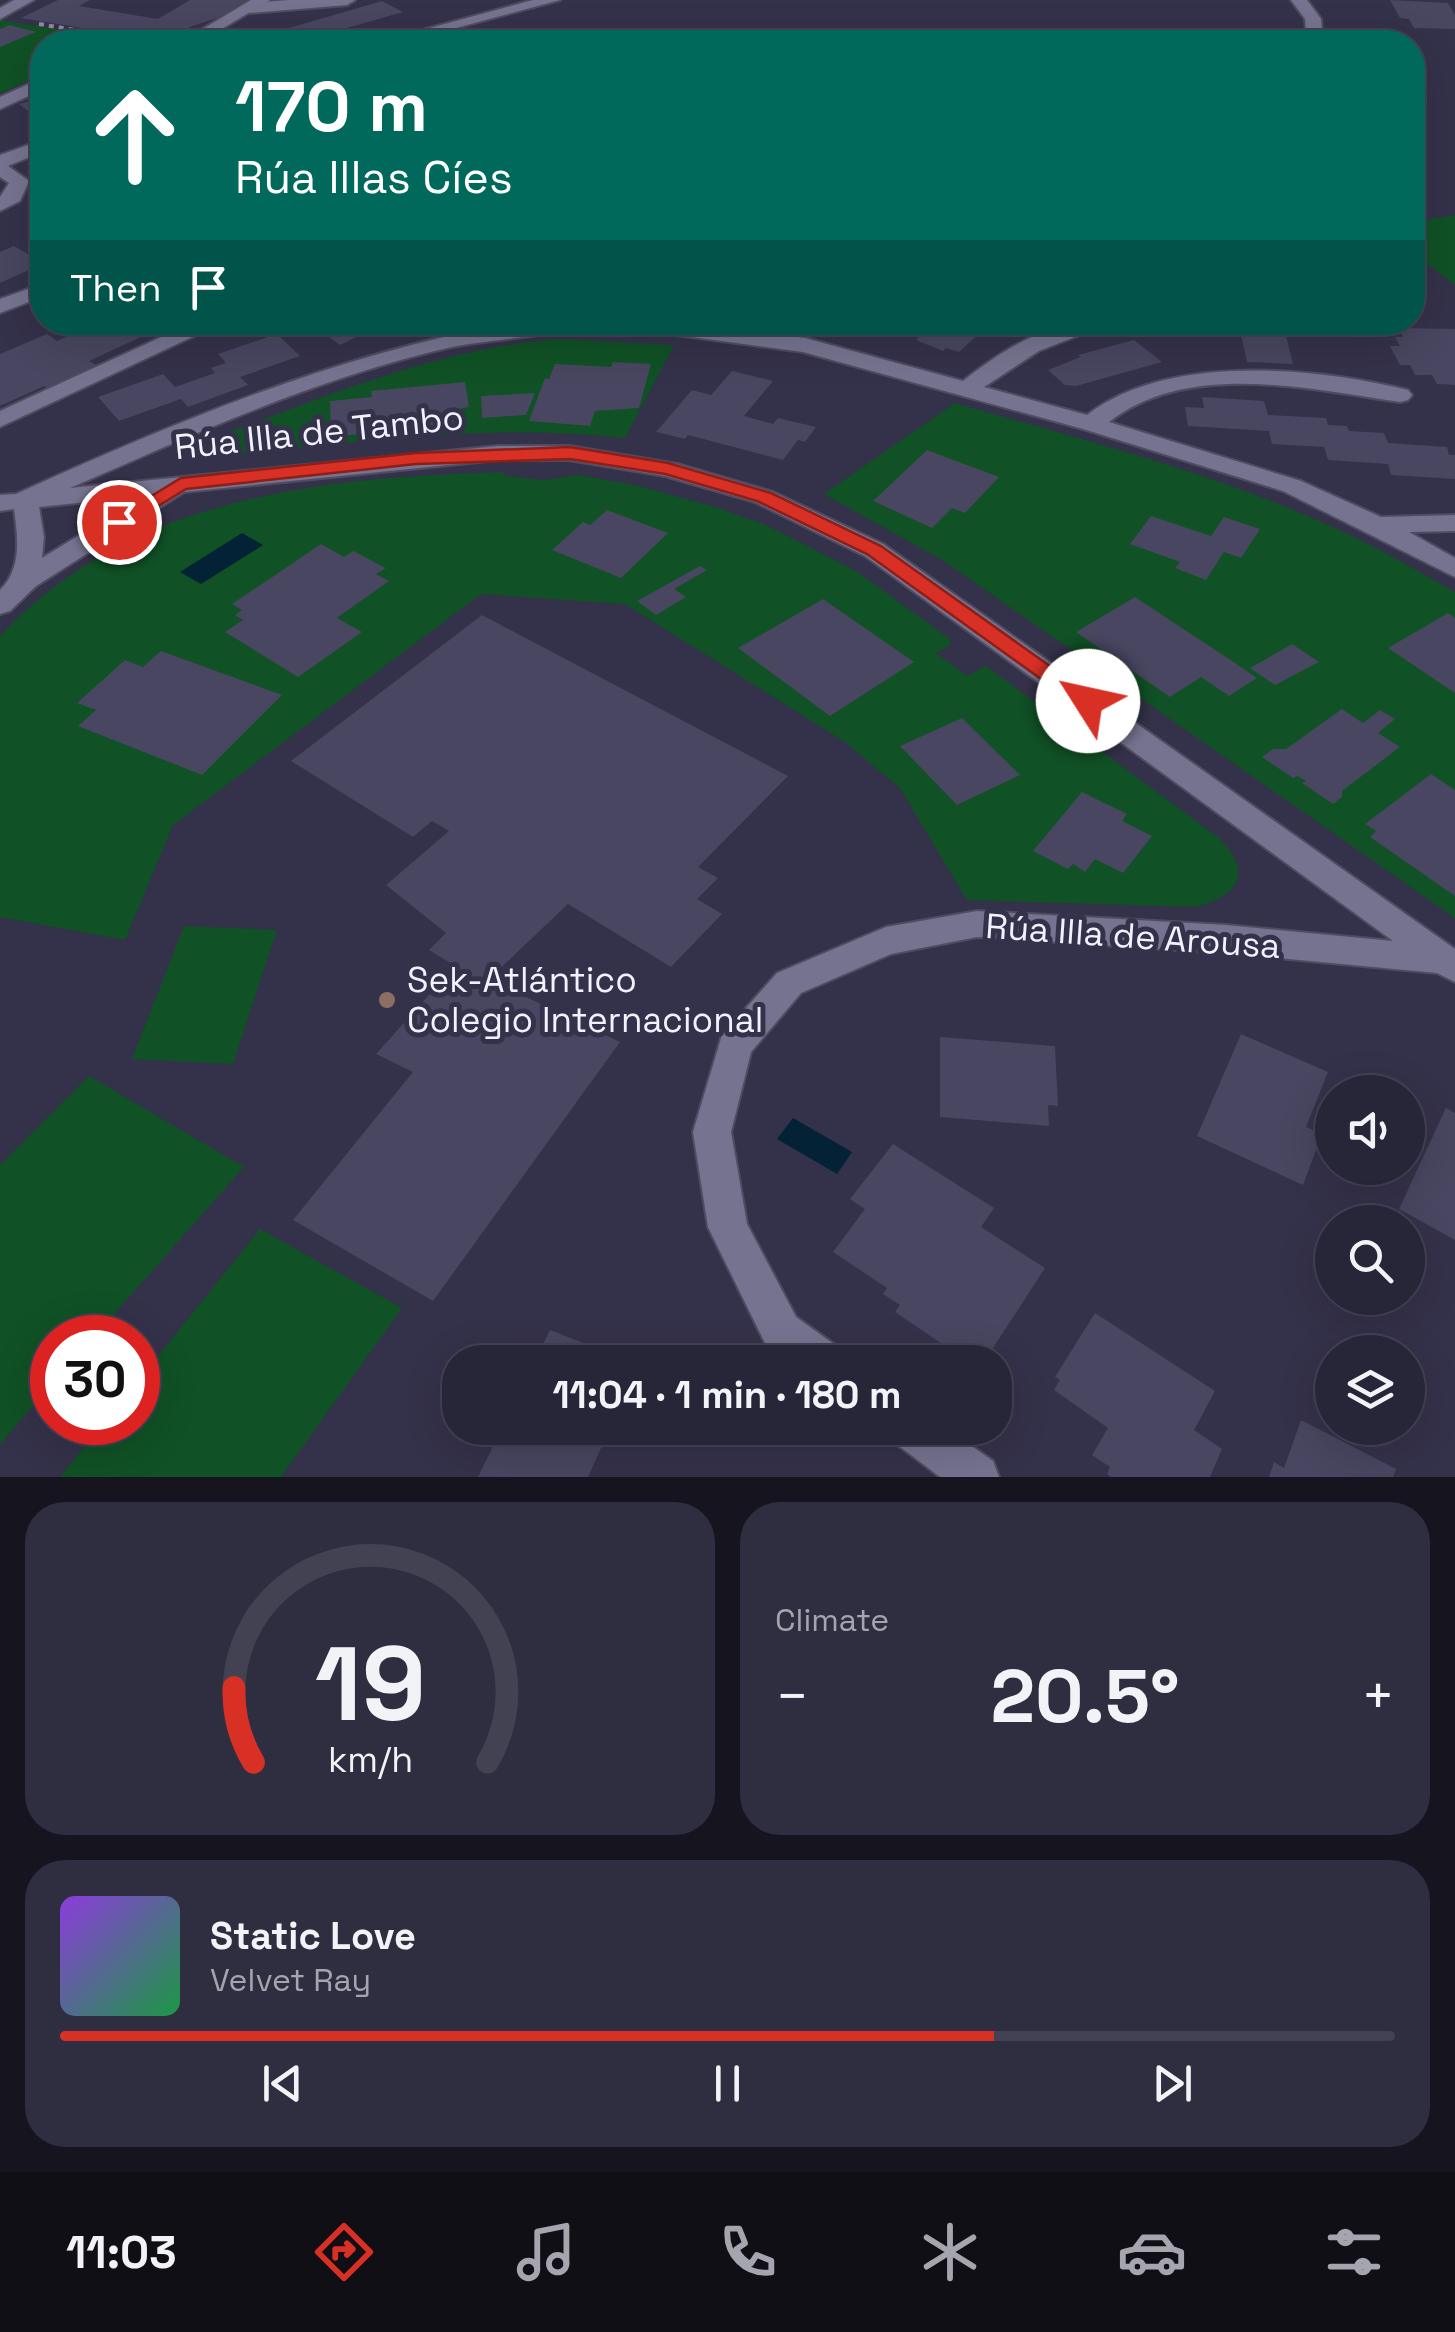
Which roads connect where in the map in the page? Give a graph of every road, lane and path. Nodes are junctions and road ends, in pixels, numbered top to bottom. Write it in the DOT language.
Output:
graph roads {
  1 [pos="26,0"];
  2 [pos="347,0"];
  3 [pos="552,0"];
  4 [pos="1300,0"];
  5 [pos="256,4"];
  6 [pos="0,14"];
  7 [pos="26,22"];
  8 [pos="74,30"];
  9 [pos="210,30"];
  10 [pos="433,30"];
  11 [pos="1313,30"];
  12 [pos="30,88"];
  13 [pos="0,104"];
  14 [pos="30,152"];
  15 [pos="0,166"];
  16 [pos="30,180"];
  17 [pos="19,188"];
  18 [pos="0,205"];
  19 [pos="30,295"];
  20 [pos="0,308"];
  21 [pos="185,335"];
  22 [pos="422,335"];
  23 [pos="478,335"];
  24 [pos="734,335"];
  25 [pos="1055,335"];
  26 [pos="412,348"];
  27 [pos="969,388"];
  28 [pos="1400,394"];
  29 [pos="0,420"];
  30 [pos="1091,424"];
  31 [pos="181,484"];
  32 [pos="12,501"];
  33 [pos="1455,523"];
  34 [pos="1377,525"];
  35 [pos="1455,570"];
  36 [pos="26,580"];
  37 [pos="0,605"];
  38 [pos="1450,964"];
  39 [pos="801,1345"];
  40 [pos="933,1445"];
  41 [pos="977,1477"];
  1 -- 6 [label="street"];
  2 -- 5 [label="street"];
  3 -- 10 [label="street"];
  4 -- 11 [label="street"];
  5 -- 9 [label="street"];
  7 -- 8 [label="path"];
  12 -- 13 [label="street"];
  14 -- 15 [label="street"];
  15 -- 17 [label="street"];
  16 -- 17 [label="street"];
  17 -- 18 [label="street"];
  19 -- 20 [label="street"];
  21 -- 29 [label="street"];
  22 -- 26 [label="street"];
  23 -- 26 [label="street"];
  24 -- 27 [label="street"];
  25 -- 27 [label="street"];
  26 -- 32 [label="street"];
  27 -- 30 [label="street"];
  28 -- 30 [label="street"];
  30 -- 34 [label="street"];
  31 -- 32 [label="street, Rúa Illa de Tambo"];
  31 -- 36 [label="street"];
  31 -- 38 [label="street, Rúa Illa de Tambo"];
  32 -- 36 [label="street"];
  33 -- 34 [label="street"];
  34 -- 35 [label="street"];
  36 -- 37 [label="street"];
  38 -- 39 [label="street, Rúa Illa de Arousa"];
  40 -- 41 [label="street"];
}
